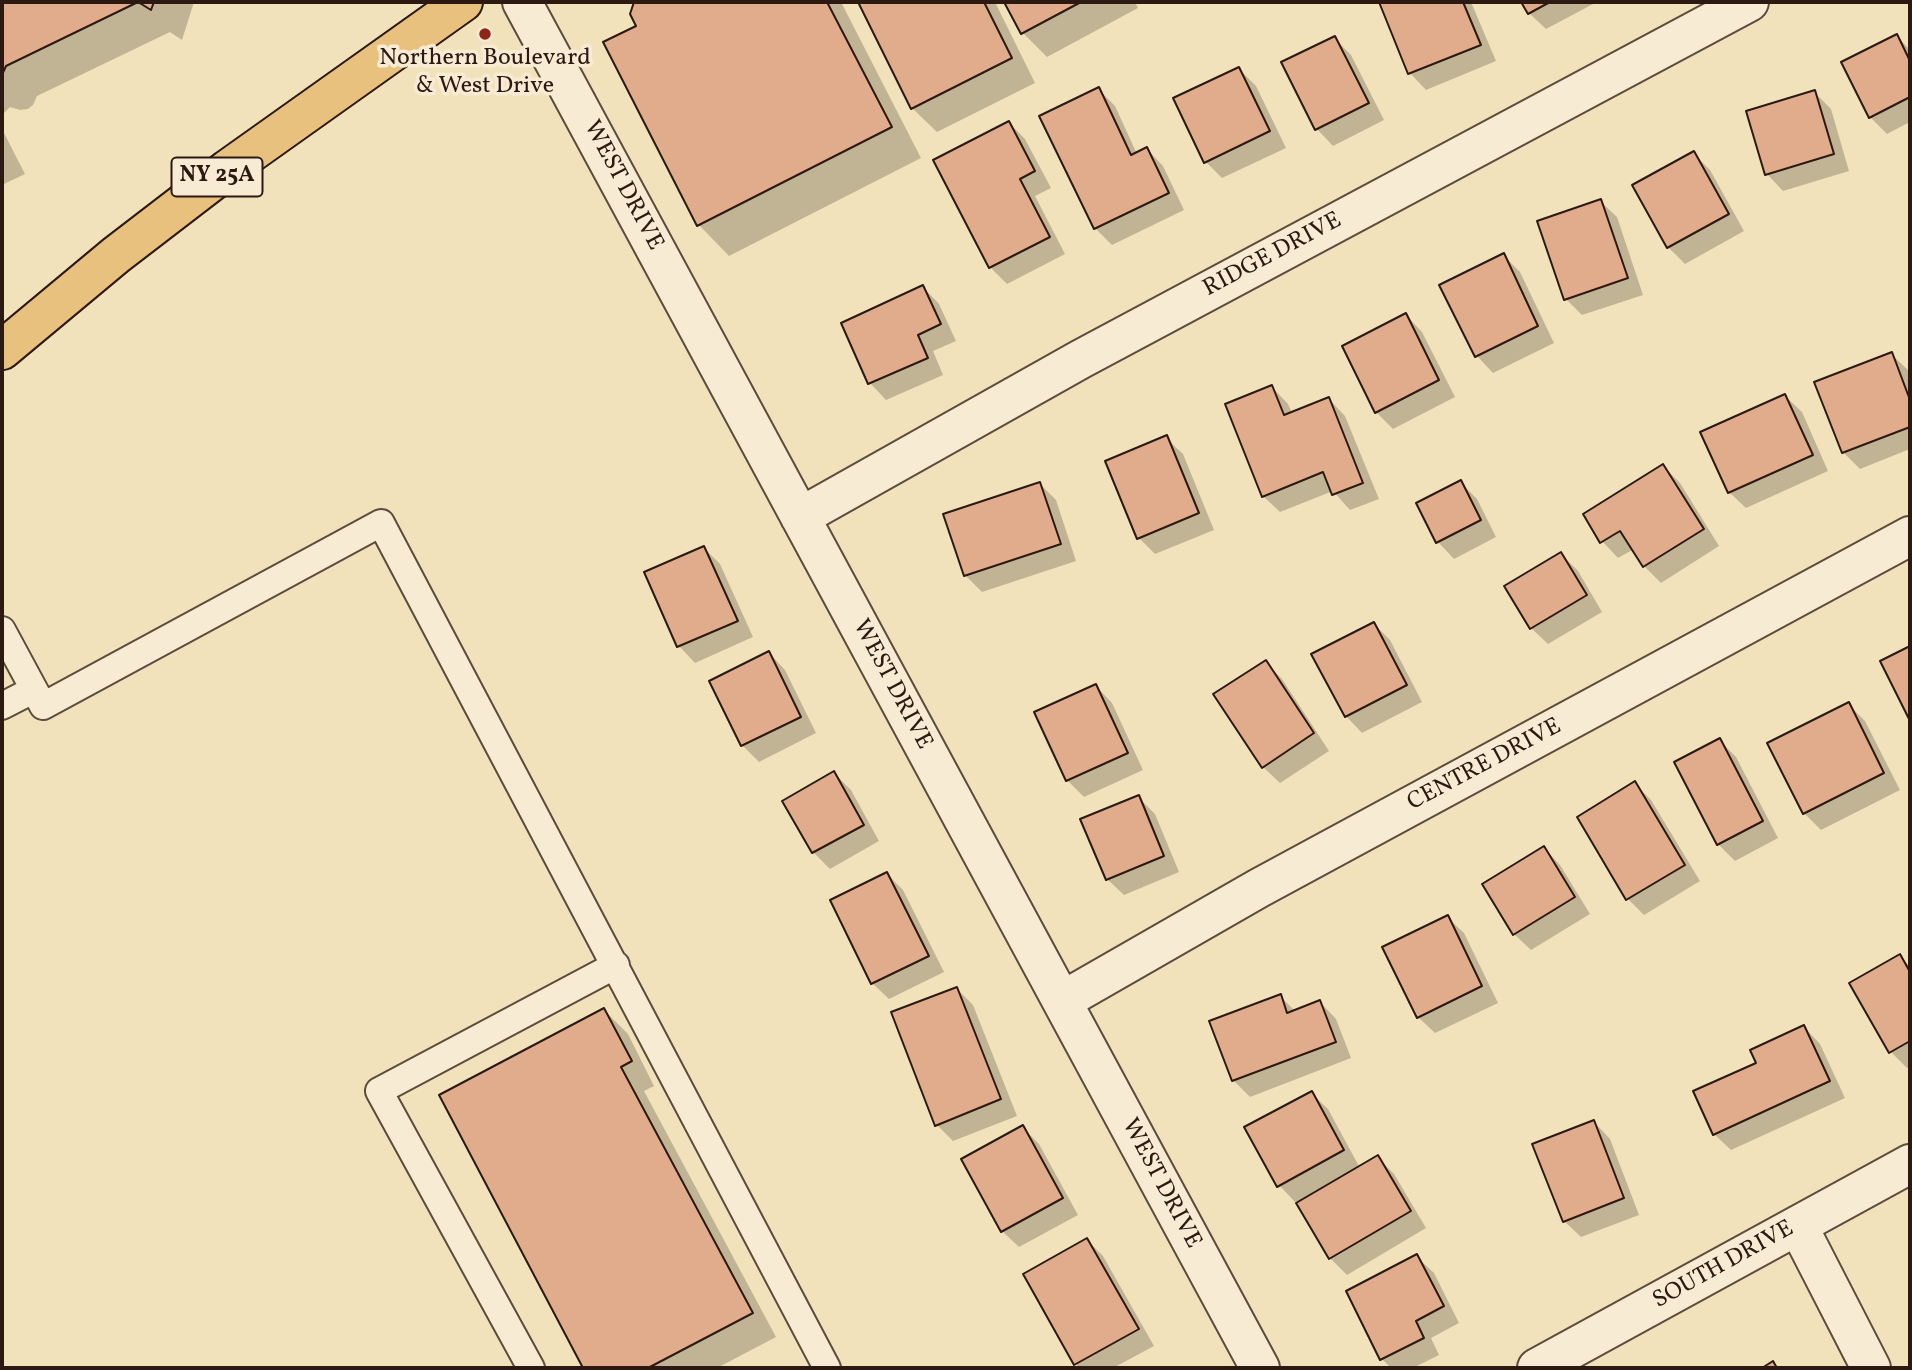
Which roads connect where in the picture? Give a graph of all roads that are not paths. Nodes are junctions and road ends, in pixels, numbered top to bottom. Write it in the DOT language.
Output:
graph roads {
  1 [pos="463,2"];
  2 [pos="522,2"];
  3 [pos="1749,2"];
  4 [pos="2,350"];
  5 [pos="800,517"];
  6 [pos="1910,536"];
  7 [pos="2,630"];
  8 [pos="33,690"];
  9 [pos="2,706"];
  10 [pos="616,965"];
  11 [pos="1062,1001"];
  12 [pos="1910,1164"];
  13 [pos="1798,1226"];
  14 [pos="531,1368"];
  15 [pos="827,1368"];
  16 [pos="1259,1368"];
  17 [pos="1537,1368"];
  18 [pos="1871,1368"];
  1 -- 4 [label="main road, NY 25A"];
  2 -- 5 [label="street, WEST DRIVE"];
  3 -- 5 [label="street, RIDGE DRIVE"];
  5 -- 11 [label="street, WEST DRIVE"];
  6 -- 11 [label="street, CENTRE DRIVE"];
  7 -- 8 [label="lane"];
  8 -- 9 [label="lane"];
  8 -- 10 [label="lane"];
  10 -- 14 [label="lane"];
  10 -- 15 [label="lane"];
  11 -- 16 [label="street, WEST DRIVE"];
  12 -- 13 [label="street, SOUTH DRIVE"];
  13 -- 17 [label="street, SOUTH DRIVE"];
  13 -- 18 [label="street"];
}
